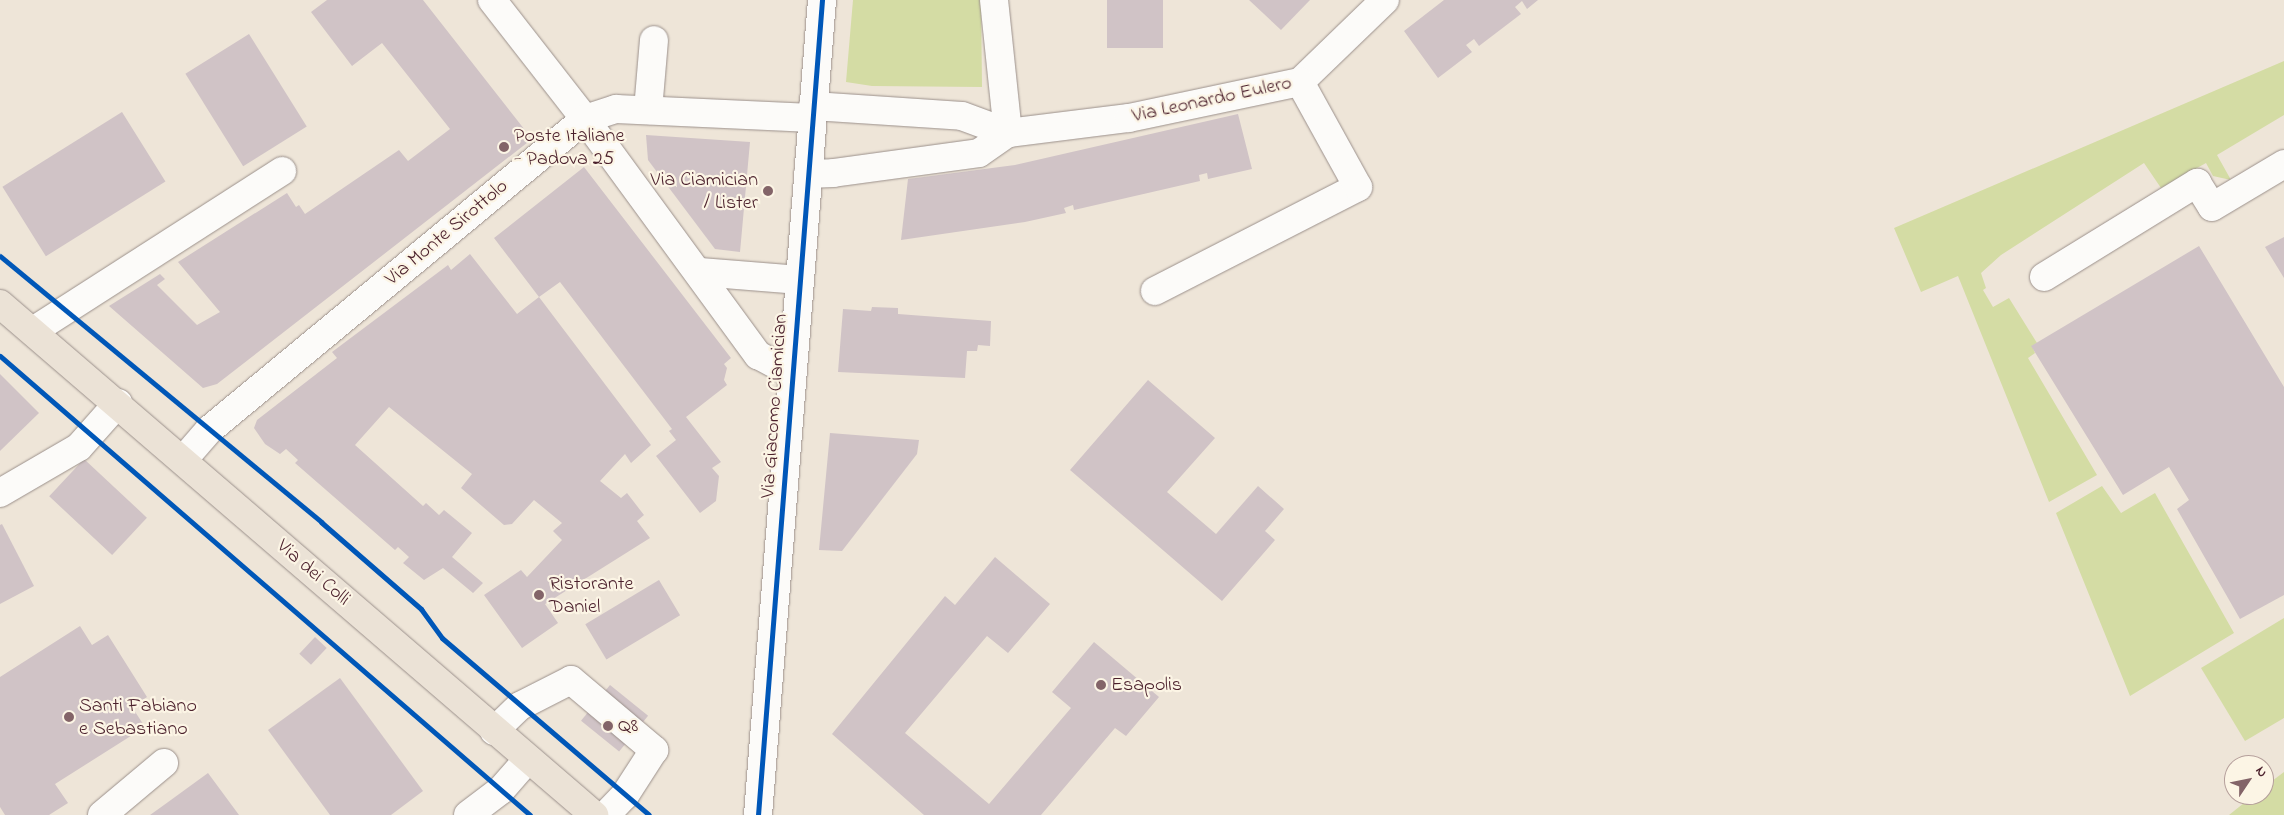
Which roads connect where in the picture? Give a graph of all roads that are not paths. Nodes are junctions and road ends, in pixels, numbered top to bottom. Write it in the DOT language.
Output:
graph roads {
  1 [pos="492,0"];
  2 [pos="822,0"];
  3 [pos="994,0"];
  4 [pos="1379,5"];
  5 [pos="654,40"];
  6 [pos="1300,82"];
  7 [pos="648,110"];
  8 [pos="812,112"];
  9 [pos="585,119"];
  10 [pos="1008,133"];
  11 [pos="2284,164"];
  12 [pos="282,171"];
  13 [pos="808,174"];
  14 [pos="700,272"];
  15 [pos="2044,277"];
  16 [pos="800,280"];
  17 [pos="1155,291"];
  18 [pos="0,304"];
  19 [pos="33,331"];
  20 [pos="792,373"];
  21 [pos="118,403"];
  22 [pos="183,460"];
  23 [pos="0,494"];
  24 [pos="494,731"];
  25 [pos="528,759"];
  26 [pos="164,763"];
  27 [pos="102,815"];
  28 [pos="468,815"];
  29 [pos="594,815"];
  30 [pos="606,815"];
  31 [pos="758,815"];
  1 -- 9 [label="street"];
  2 -- 8 [label="street, Via Giacomo Ciamician"];
  3 -- 10 [label="street"];
  4 -- 6 [label="street, Via Leonardo Eulero"];
  5 -- 7 [label="street"];
  6 -- 10 [label="street, Via Leonardo Eulero"];
  6 -- 17 [label="street"];
  7 -- 8 [label="street, Via Monte Sirottolo"];
  7 -- 9 [label="street, Via Monte Sirottolo"];
  8 -- 10 [label="street, Via Leonardo Eulero"];
  8 -- 13 [label="street, Via Giacomo Ciamician"];
  9 -- 14 [label="street"];
  9 -- 22 [label="street, Via Monte Sirottolo"];
  10 -- 13 [label="street, Via Leonardo Eulero"];
  11 -- 15 [label="street"];
  12 -- 19 [label="street"];
  13 -- 16 [label="street, Via Giacomo Ciamician"];
  14 -- 16 [label="street"];
  14 -- 20 [label="street"];
  16 -- 20 [label="street, Via Giacomo Ciamician"];
  18 -- 19 [label="main road, Via dei Colli"];
  19 -- 21 [label="main road, Via dei Colli"];
  20 -- 31 [label="street, Via Giacomo Ciamician"];
  21 -- 22 [label="main road, Via dei Colli"];
  21 -- 23 [label="street"];
  22 -- 24 [label="main road, Via dei Colli"];
  24 -- 25 [label="main road, Via dei Colli"];
  24 -- 30 [label="street"];
  25 -- 28 [label="street"];
  25 -- 29 [label="main road, Via dei Colli"];
  26 -- 27 [label="street"];
}
